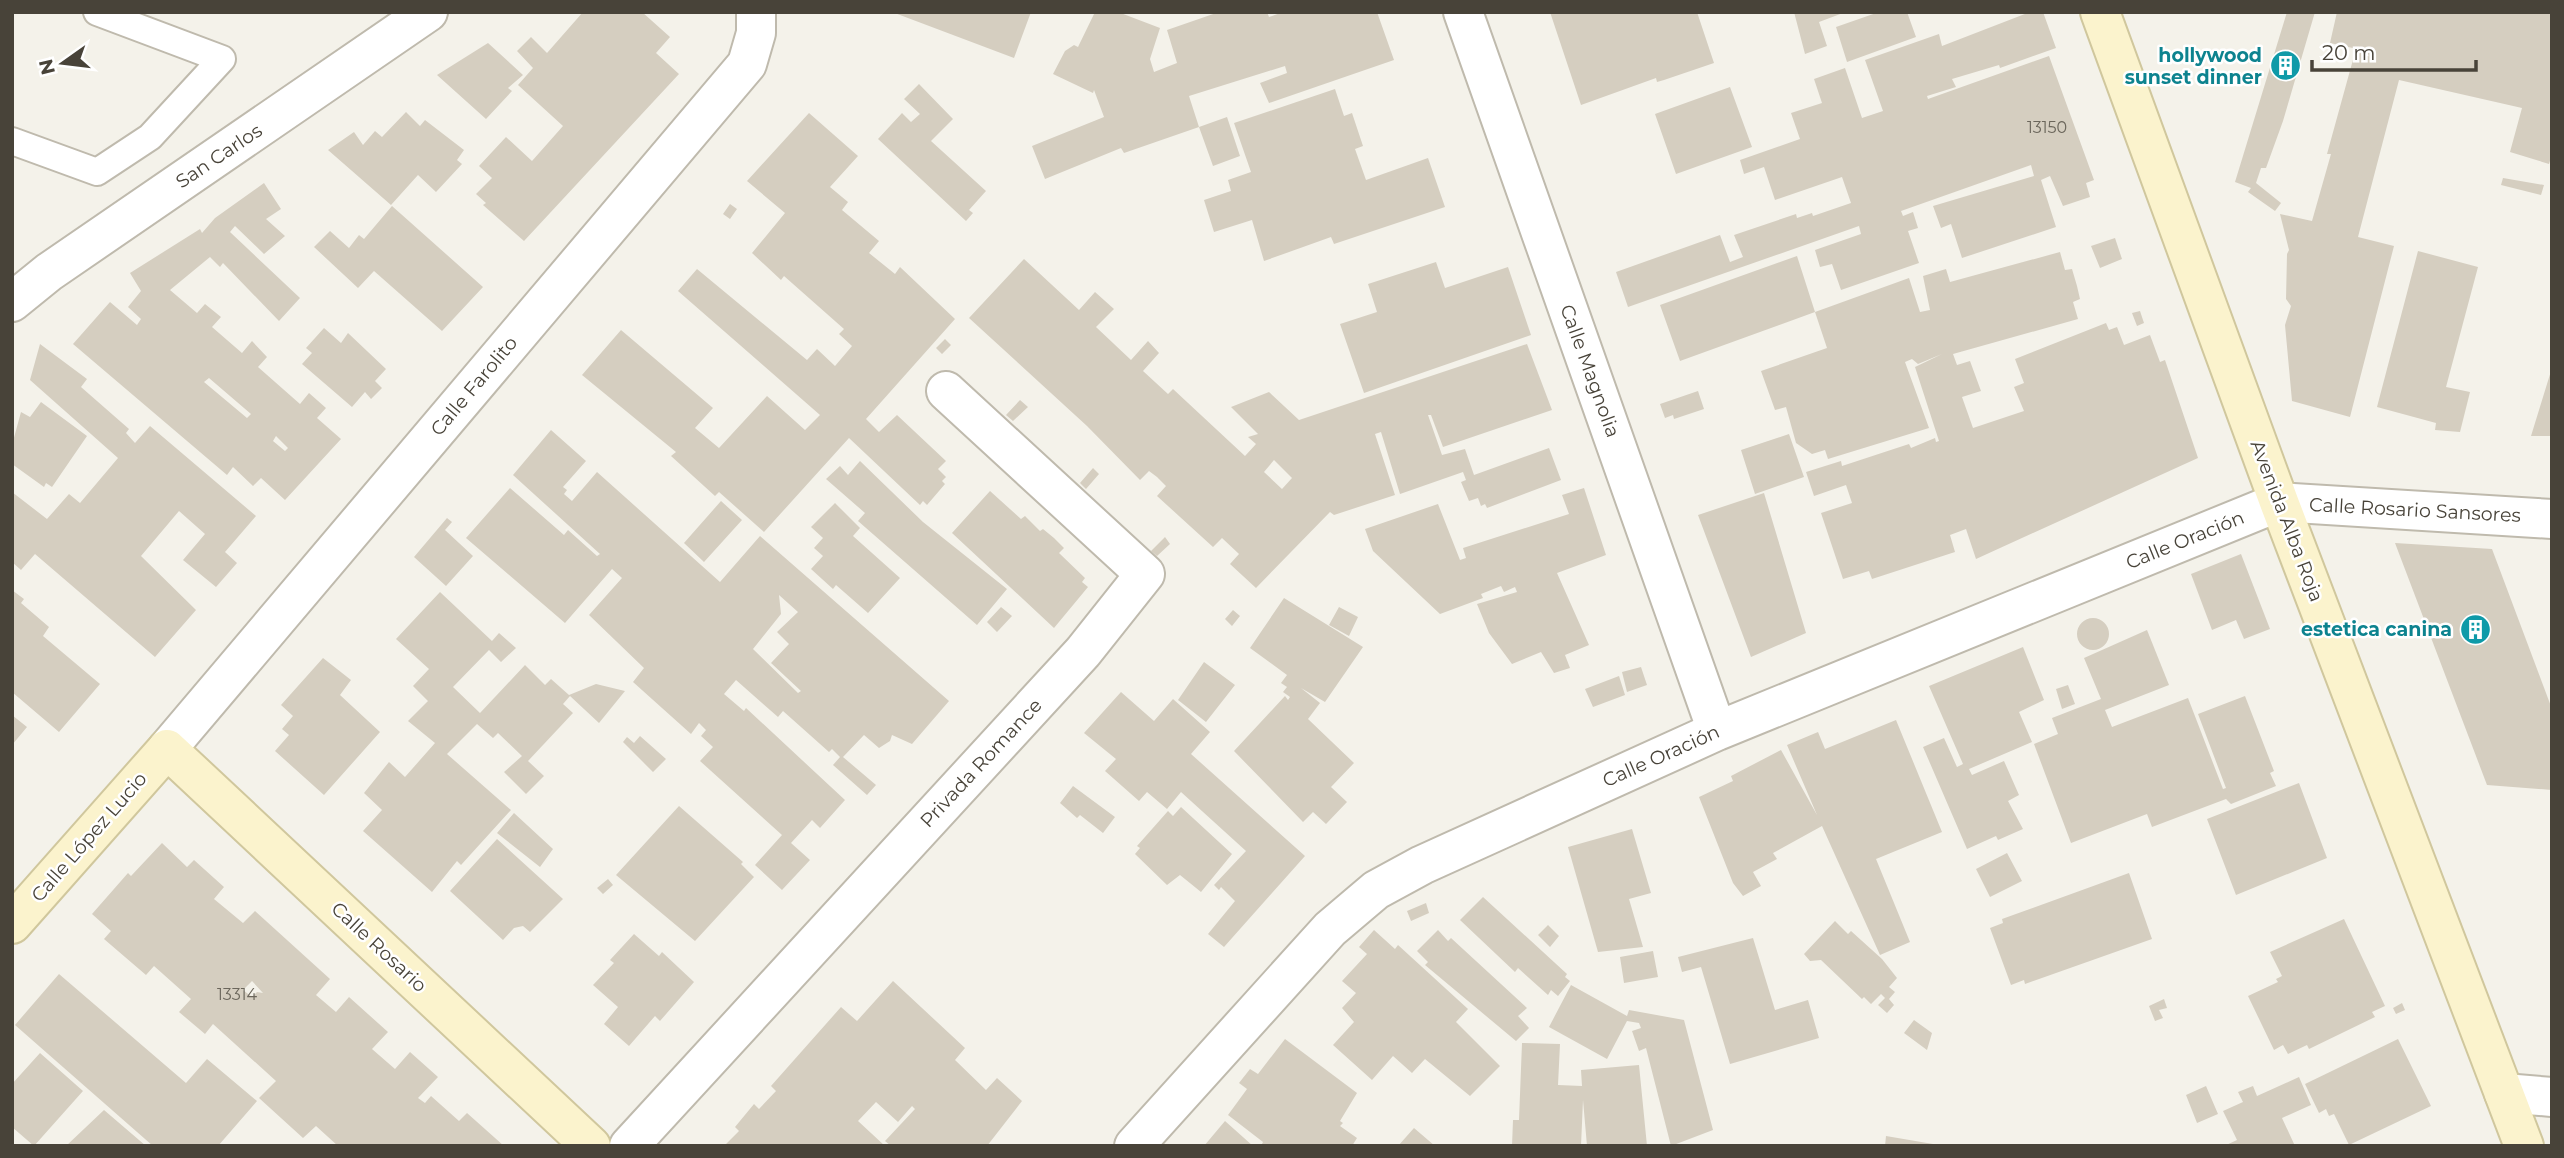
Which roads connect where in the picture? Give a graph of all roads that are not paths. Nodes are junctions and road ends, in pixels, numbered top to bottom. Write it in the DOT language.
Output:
graph roads {
  1 [pos="97,12"];
  2 [pos="428,12"];
  3 [pos="756,12"];
  4 [pos="1463,12"];
  5 [pos="2100,12"];
  6 [pos="12,141"];
  7 [pos="12,302"];
  8 [pos="946,391"];
  9 [pos="2279,502"];
  10 [pos="2552,519"];
  11 [pos="1717,731"];
  12 [pos="167,749"];
  13 [pos="12,925"];
  14 [pos="2504,1093"];
  15 [pos="2552,1097"];
  16 [pos="591,1146"];
  17 [pos="629,1146"];
  18 [pos="1134,1146"];
  19 [pos="2524,1146"];
  1 -- 6 [label="lane"];
  2 -- 7 [label="street, San Carlos"];
  3 -- 12 [label="street, Calle Farolito"];
  4 -- 11 [label="street, Calle Magnolia"];
  5 -- 9 [label="main road, Avenida Alba Roja"];
  8 -- 17 [label="street, Privada Romance"];
  9 -- 10 [label="street, Calle Rosario Sansores"];
  9 -- 11 [label="street, Calle Oración"];
  9 -- 14 [label="main road, Avenida Alba Roja"];
  11 -- 18 [label="street, Calle Oración"];
  12 -- 13 [label="main road, Calle López Lucio"];
  12 -- 16 [label="main road, Calle Rosario"];
  14 -- 15 [label="street"];
  14 -- 19 [label="main road, Avenida Alba Roja"];
}
